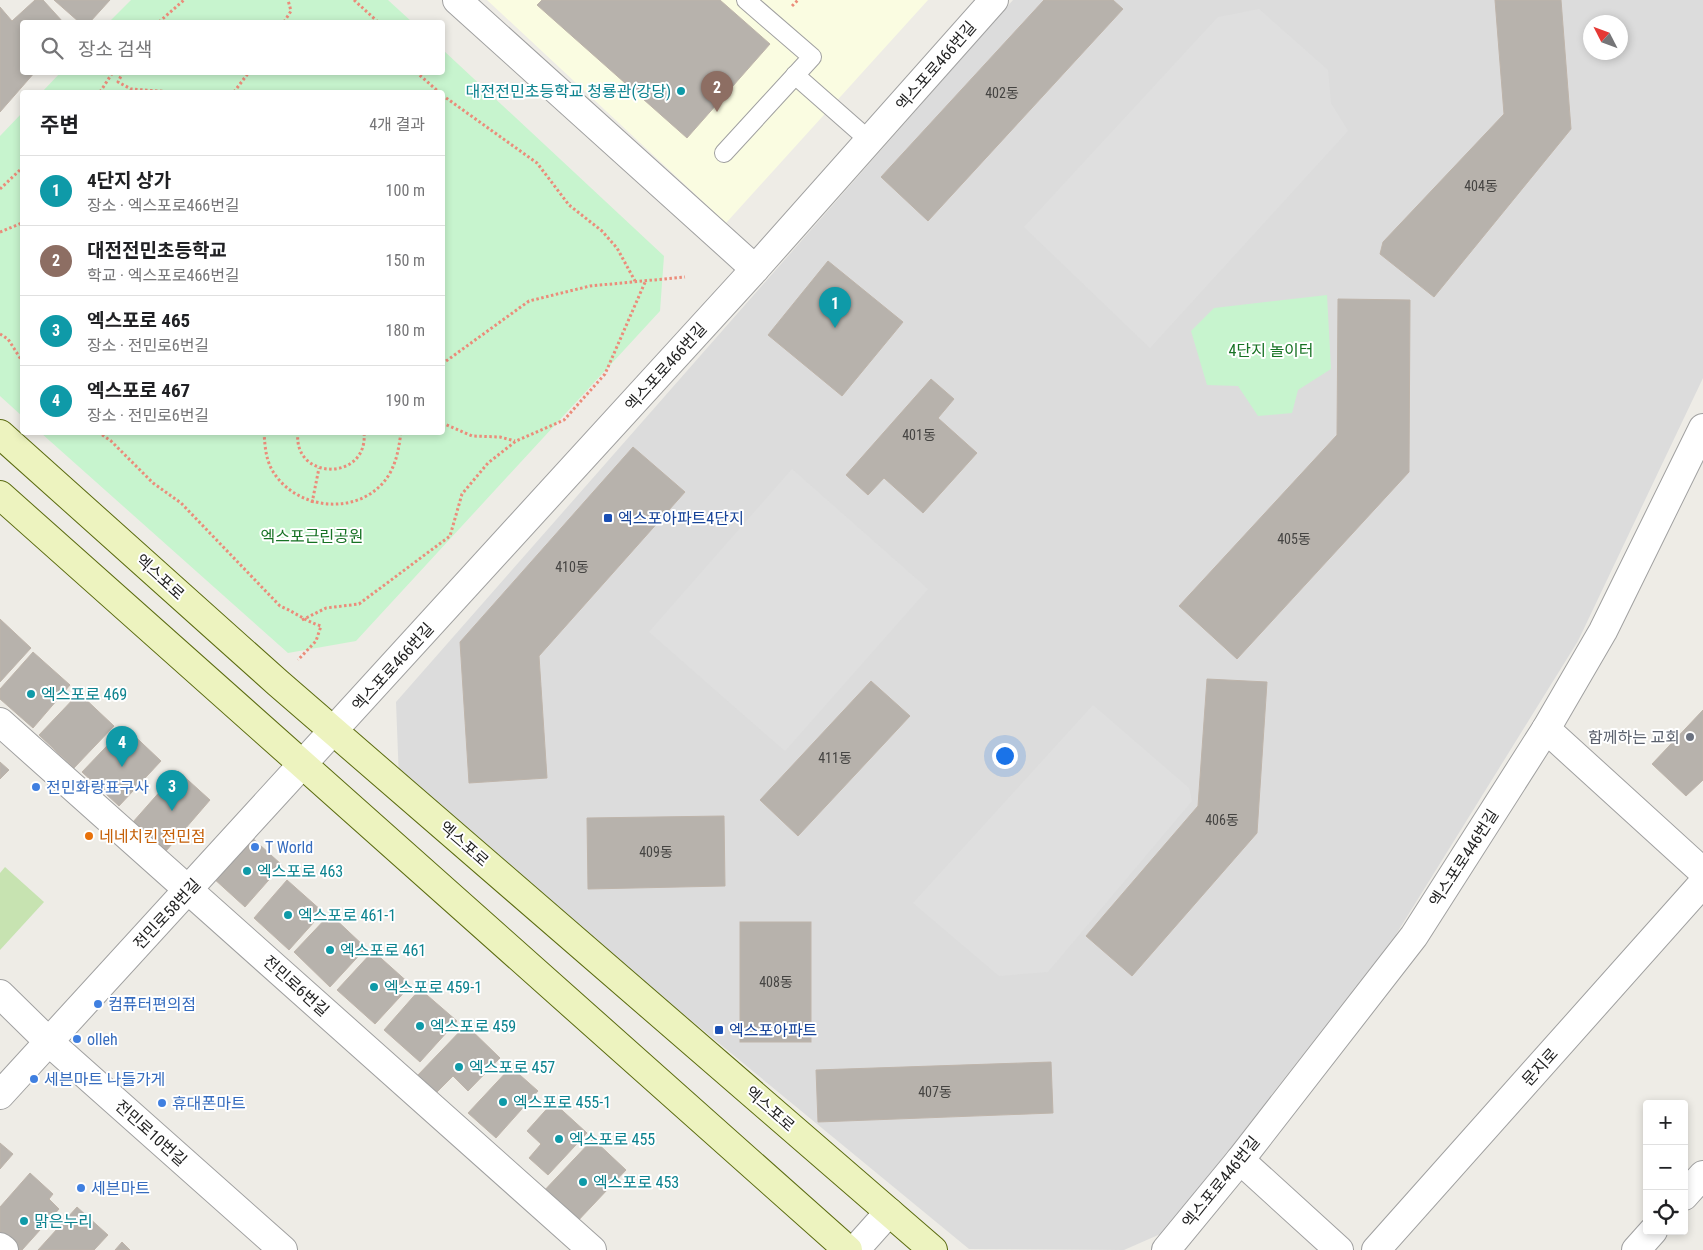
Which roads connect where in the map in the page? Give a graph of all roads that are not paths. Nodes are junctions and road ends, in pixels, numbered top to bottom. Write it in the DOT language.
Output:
graph roads {
  1 [pos="746,0"];
  2 [pos="994,0"];
  3 [pos="469,4"];
  4 [pos="795,75"];
  5 [pos="870,141"];
  6 [pos="724,153"];
  7 [pos="755,269"];
  8 [pos="1703,428"];
  9 [pos="0,434"];
  10 [pos="0,495"];
  11 [pos="0,722"];
  12 [pos="1546,729"];
  13 [pos="334,732"];
  14 [pos="304,764"];
  15 [pos="1703,872"];
  16 [pos="1703,883"];
  17 [pos="188,890"];
  18 [pos="0,994"];
  19 [pos="49,1042"];
  20 [pos="0,1095"];
  21 [pos="1240,1160"];
  22 [pos="1703,1175"];
  23 [pos="1688,1192"];
  24 [pos="889,1212"];
  25 [pos="1649,1235"];
  26 [pos="0,1247"];
  27 [pos="4,1250"];
  28 [pos="283,1250"];
  29 [pos="592,1250"];
  30 [pos="848,1250"];
  31 [pos="855,1250"];
  32 [pos="933,1250"];
  33 [pos="1166,1250"];
  34 [pos="1339,1250"];
  35 [pos="1376,1250"];
  36 [pos="1636,1250"];
  1 -- 4 [label="lane"];
  2 -- 5 [label="street, 엑스포로466번길"];
  3 -- 7 [label="street"];
  4 -- 5 [label="lane"];
  4 -- 6 [label="lane"];
  5 -- 7 [label="street, 엑스포로466번길"];
  7 -- 13 [label="street, 엑스포로466번길"];
  8 -- 12 [label="street, 엑스포로446번길"];
  9 -- 13 [label="main road, 엑스포로"];
  10 -- 14 [label="main road"];
  11 -- 17 [label="street, 전민로6번길"];
  12 -- 15 [label="street"];
  12 -- 21 [label="street, 엑스포로446번길"];
  13 -- 14 [label="street, 전민로58번길"];
  13 -- 24 [label="main road, 엑스포로"];
  14 -- 17 [label="street, 전민로58번길"];
  14 -- 30 [label="main road"];
  16 -- 35 [label="street, 문지로"];
  17 -- 19 [label="street, 전민로58번길"];
  17 -- 29 [label="street, 전민로6번길"];
  18 -- 19 [label="street, 전민로10번길"];
  19 -- 20 [label="street, 전민로58번길"];
  19 -- 28 [label="street, 전민로10번길"];
  21 -- 33 [label="street, 엑스포로446번길"];
  21 -- 34 [label="street"];
  22 -- 23 [label="street"];
  24 -- 31 [label="street"];
  24 -- 32 [label="main road, 엑스포로"];
  25 -- 36 [label="street"];
  26 -- 27 [label="street"];
}
